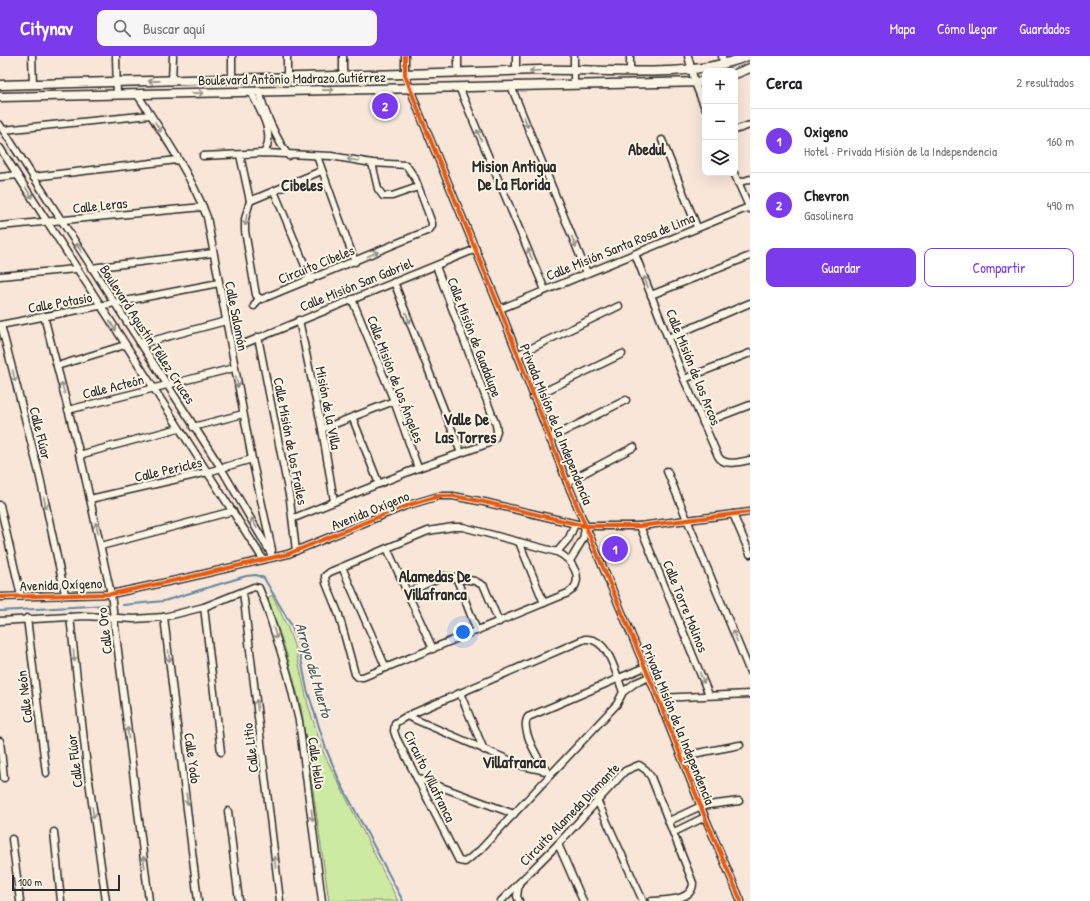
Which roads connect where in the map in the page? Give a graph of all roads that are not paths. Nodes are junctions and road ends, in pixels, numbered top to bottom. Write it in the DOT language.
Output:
graph roads {
  1 [pos="32,56"];
  2 [pos="116,56"];
  3 [pos="173,56"];
  4 [pos="232,56"];
  5 [pos="287,56"];
  6 [pos="344,56"];
  7 [pos="405,56"];
  8 [pos="458,56"];
  9 [pos="516,56"];
  10 [pos="574,56"];
  11 [pos="630,56"];
  12 [pos="688,56"];
  13 [pos="722,56"];
  14 [pos="748,56"];
  15 [pos="723,65"];
  16 [pos="750,68"];
  17 [pos="574,69"];
  18 [pos="630,70"];
  19 [pos="692,70"];
  20 [pos="516,71"];
  21 [pos="458,73"];
  22 [pos="738,73"];
  23 [pos="405,75"];
  24 [pos="343,77"];
  25 [pos="287,78"];
  26 [pos="232,80"];
  27 [pos="172,81"];
  28 [pos="117,82"];
  29 [pos="702,82"];
  30 [pos="695,83"];
  31 [pos="0,84"];
  32 [pos="33,84"];
  33 [pos="574,84"];
  34 [pos="512,86"];
  35 [pos="459,87"];
  36 [pos="409,88"];
  37 [pos="251,92"];
  38 [pos="260,92"];
  39 [pos="137,94"];
  40 [pos="117,95"];
  41 [pos="0,97"];
  42 [pos="703,104"];
  43 [pos="150,114"];
  44 [pos="750,126"];
  45 [pos="2,127"];
  46 [pos="738,129"];
  47 [pos="662,140"];
  48 [pos="0,148"];
  49 [pos="264,153"];
  50 [pos="240,155"];
  51 [pos="203,156"];
  52 [pos="289,156"];
  53 [pos="317,156"];
  54 [pos="177,160"];
  55 [pos="372,163"];
  56 [pos="322,171"];
  57 [pos="17,175"];
  58 [pos="735,176"];
  59 [pos="0,177"];
  60 [pos="33,177"];
  61 [pos="750,179"];
  62 [pos="738,183"];
  63 [pos="418,186"];
  64 [pos="274,191"];
  65 [pos="250,201"];
  66 [pos="203,207"];
  67 [pos="749,208"];
  68 [pos="61,220"];
  69 [pos="46,221"];
  70 [pos="0,226"];
  71 [pos="697,227"];
  72 [pos="476,249"];
  73 [pos="214,253"];
  74 [pos="636,254"];
  75 [pos="750,256"];
  76 [pos="354,262"];
  77 [pos="436,266"];
  78 [pos="92,268"];
  79 [pos="76,269"];
  80 [pos="587,273"];
  81 [pos="0,276"];
  82 [pos="311,280"];
  83 [pos="394,282"];
  84 [pos="218,283"];
  85 [pos="545,290"];
  86 [pos="651,295"];
  87 [pos="259,298"];
  88 [pos="352,299"];
  89 [pos="750,303"];
  90 [pos="115,304"];
  91 [pos="254,306"];
  92 [pos="619,306"];
  93 [pos="100,307"];
  94 [pos="500,309"];
  95 [pos="44,316"];
  96 [pos="299,320"];
  97 [pos="226,321"];
  98 [pos="1,325"];
  99 [pos="258,337"];
  100 [pos="668,338"];
  101 [pos="246,343"];
  102 [pos="140,344"];
  103 [pos="125,345"];
  104 [pos="750,353"];
  105 [pos="622,354"];
  106 [pos="517,355"];
  107 [pos="57,366"];
  108 [pos="234,368"];
  109 [pos="684,378"];
  110 [pos="167,386"];
  111 [pos="154,389"];
  112 [pos="533,397"];
  113 [pos="626,400"];
  114 [pos="394,401"];
  115 [pos="750,405"];
  116 [pos="68,410"];
  117 [pos="243,414"];
  118 [pos="352,419"];
  119 [pos="703,423"];
  120 [pos="194,427"];
  121 [pos="179,428"];
  122 [pos="322,430"];
  123 [pos="549,439"];
  124 [pos="634,447"];
  125 [pos="461,453"];
  126 [pos="80,455"];
  127 [pos="252,458"];
  128 [pos="750,460"];
  129 [pos="221,468"];
  130 [pos="418,468"];
  131 [pos="667,471"];
  132 [pos="208,472"];
  133 [pos="567,482"];
  134 [pos="379,484"];
  135 [pos="90,499"];
  136 [pos="334,501"];
  137 [pos="0,505"];
  138 [pos="233,511"];
  139 [pos="750,512"];
  140 [pos="733,514"];
  141 [pos="294,518"];
  142 [pos="689,520"];
  143 [pos="575,524"];
  144 [pos="585,526"];
  145 [pos="640,526"];
  146 [pos="520,542"];
  147 [pos="101,546"];
  148 [pos="387,548"];
  149 [pos="296,551"];
  150 [pos="557,552"];
  151 [pos="750,554"];
  152 [pos="274,557"];
  153 [pos="263,559"];
  154 [pos="570,560"];
  155 [pos="342,567"];
  156 [pos="456,577"];
  157 [pos="243,592"];
  158 [pos="407,593"];
  159 [pos="65,594"];
  160 [pos="111,594"];
  161 [pos="21,596"];
  162 [pos="0,597"];
  163 [pos="544,603"];
  164 [pos="204,607"];
  165 [pos="70,617"];
  166 [pos="164,617"];
  167 [pos="27,618"];
  168 [pos="114,618"];
  169 [pos="0,621"];
  170 [pos="499,622"];
  171 [pos="477,631"];
  172 [pos="433,649"];
  173 [pos="645,667"];
  174 [pos="386,668"];
  175 [pos="750,672"];
  176 [pos="649,677"];
  177 [pos="618,679"];
  178 [pos="623,692"];
  179 [pos="460,694"];
  180 [pos="750,694"];
  181 [pos="709,695"];
  182 [pos="658,698"];
  183 [pos="407,716"];
  184 [pos="0,741"];
  185 [pos="740,745"];
  186 [pos="484,750"];
  187 [pos="221,752"];
  188 [pos="682,756"];
  189 [pos="46,773"];
  190 [pos="548,773"];
  191 [pos="4,778"];
  192 [pos="417,778"];
  193 [pos="597,800"];
  194 [pos="739,801"];
  195 [pos="700,806"];
  196 [pos="228,811"];
  197 [pos="514,814"];
  198 [pos="704,817"];
  199 [pos="669,821"];
  200 [pos="54,832"];
  201 [pos="674,832"];
  202 [pos="12,839"];
  203 [pos="558,844"];
  204 [pos="519,883"];
  205 [pos="20,901"];
  206 [pos="61,901"];
  207 [pos="106,901"];
  208 [pos="149,901"];
  209 [pos="198,901"];
  210 [pos="239,901"];
  211 [pos="280,901"];
  212 [pos="322,901"];
  213 [pos="501,901"];
  214 [pos="519,901"];
  215 [pos="583,901"];
  216 [pos="643,901"];
  217 [pos="652,901"];
  218 [pos="741,901"];
  1 -- 32 [label="street"];
  2 -- 28 [label="street"];
  3 -- 27 [label="street"];
  4 -- 26 [label="street"];
  5 -- 25 [label="street"];
  6 -- 24 [label="street"];
  7 -- 23 [label="street, Privada Misión de la Independencia"];
  8 -- 21 [label="street"];
  9 -- 20 [label="street"];
  10 -- 17 [label="street"];
  11 -- 18 [label="street"];
  12 -- 19 [label="street"];
  13 -- 15 [label="street"];
  14 -- 15 [label="street, Boulevard Antônio Madrazo Gutiérrez"];
  15 -- 19 [label="street, Boulevard Antônio Madrazo Gutiérrez"];
  16 -- 22 [label="street"];
  17 -- 18 [label="street, Boulevard Antônio Madrazo Gutiérrez"];
  17 -- 20 [label="street, Boulevard Antônio Madrazo Gutiérrez, one-way"];
  17 -- 33 [label="street"];
  18 -- 19 [label="street, Boulevard Antônio Madrazo Gutiérrez"];
  19 -- 30 [label="street"];
  20 -- 21 [label="street, Boulevard Antônio Madrazo Gutiérrez"];
  21 -- 23 [label="street, Boulevard Antônio Madrazo Gutiérrez"];
  23 -- 24 [label="street, Boulevard Antônio Madrazo Gutiérrez"];
  23 -- 36 [label="street, Privada Misión de la Independencia"];
  24 -- 25 [label="street, Boulevard Antônio Madrazo Gutiérrez"];
  25 -- 26 [label="street, Boulevard Antônio Madrazo Gutiérrez"];
  26 -- 27 [label="street, Boulevard Antônio Madrazo Gutiérrez"];
  27 -- 28 [label="street, Boulevard Antônio Madrazo Gutiérrez, one-way"];
  28 -- 32 [label="street, Boulevard Antônio Madrazo Gutiérrez"];
  28 -- 40 [label="street"];
  29 -- 30 [label="street, Boulevard Antônio Madrazo Gutiérrez"];
  30 -- 33 [label="street, Boulevard Antônio Madrazo Gutiérrez"];
  30 -- 42 [label="street"];
  31 -- 32 [label="street, Boulevard Antônio Madrazo Gutiérrez"];
  33 -- 34 [label="street, Boulevard Antônio Madrazo Gutiérrez"];
  34 -- 35 [label="street, Boulevard Antônio Madrazo Gutiérrez"];
  34 -- 80 [label="street, one-way"];
  35 -- 36 [label="street, Boulevard Antônio Madrazo Gutiérrez"];
  85 -- 35 [label="street, one-way"];
  38 -- 36 [label="street, Boulevard Antônio Madrazo Gutiérrez, one-way"];
  36 -- 72 [label="street, Privada Misión de la Independencia"];
  37 -- 38 [label="street, Boulevard Antônio Madrazo Gutiérrez"];
  39 -- 37 [label="street, Boulevard Antônio Madrazo Gutiérrez, one-way"];
  37 -- 49 [label="street"];
  38 -- 52 [label="street"];
  39 -- 40 [label="street, Boulevard Antônio Madrazo Gutiérrez"];
  39 -- 43 [label="street, Calle Salomón"];
  40 -- 41 [label="street, Boulevard Antônio Madrazo Gutiérrez"];
  43 -- 45 [label="street"];
  43 -- 54 [label="street, Calle Salomón, one-way"];
  44 -- 46 [label="street"];
  45 -- 60 [label="street, Boulevard Agustín Téllez Cruces"];
  47 -- 71 [label="street"];
  48 -- 57 [label="street, Boulevard Agustín Téllez Cruces"];
  49 -- 50 [label="street, Circuito Cibeles"];
  49 -- 52 [label="street, Circuito Cibeles"];
  50 -- 51 [label="street, Circuito Cibeles"];
  50 -- 65 [label="street"];
  52 -- 53 [label="street, Circuito Cibeles"];
  55 -- 53 [label="street, Circuito Cibeles, one-way"];
  53 -- 56 [label="street"];
  54 -- 60 [label="street"];
  54 -- 66 [label="street, Calle Salomón"];
  55 -- 63 [label="street, Circuito Cibeles"];
  55 -- 63 [label="street"];
  56 -- 64 [label="street"];
  56 -- 76 [label="street"];
  57 -- 59 [label="street"];
  57 -- 69 [label="street, Boulevard Agustín Téllez Cruces, one-way"];
  58 -- 62 [label="street"];
  60 -- 68 [label="street, Boulevard Agustín Téllez Cruces"];
  61 -- 62 [label="street"];
  62 -- 67 [label="street"];
  76 -- 63 [label="street, Circuito Cibeles, one-way"];
  64 -- 65 [label="street"];
  64 -- 82 [label="street"];
  65 -- 87 [label="street, one-way"];
  66 -- 68 [label="street, Calle Leras"];
  66 -- 73 [label="street, Calle Salomón"];
  67 -- 71 [label="street, Calle Misión Santa Rosa de Lima"];
  68 -- 69 [label="street, Calle Leras"];
  78 -- 68 [label="street, Boulevard Agustín Téllez Cruces, one-way"];
  69 -- 70 [label="street, Calle Leras"];
  69 -- 79 [label="street, Boulevard Agustín Téllez Cruces"];
  71 -- 74 [label="street, Calle Misión Santa Rosa de Lima"];
  72 -- 77 [label="street, Calle Misión San Gabriel"];
  72 -- 94 [label="street, Privada Misión de la Independencia"];
  73 -- 78 [label="street"];
  73 -- 84 [label="street, Calle Salomón"];
  74 -- 80 [label="street, Calle Misión Santa Rosa de Lima"];
  86 -- 74 [label="street, Calle Misión de los Arcos, one-way"];
  75 -- 86 [label="street"];
  76 -- 82 [label="street, Circuito Cibeles"];
  77 -- 83 [label="street, Calle Misión San Gabriel"];
  77 -- 125 [label="street, Calle Misión de Guadalupe"];
  78 -- 90 [label="street, Boulevard Agustín Téllez Cruces"];
  79 -- 81 [label="street"];
  79 -- 93 [label="street, Boulevard Agustín Téllez Cruces"];
  80 -- 85 [label="street, Calle Misión Santa Rosa de Lima"];
  82 -- 87 [label="street, Circuito Cibeles"];
  83 -- 88 [label="street, Calle Misión San Gabriel"];
  83 -- 125 [label="street, one-way"];
  84 -- 90 [label="street, Calle Potasio"];
  84 -- 97 [label="street, Calle Salomón"];
  85 -- 94 [label="street, Calle Misión Santa Rosa de Lima"];
  86 -- 100 [label="street, Calle Misión de los Arcos"];
  87 -- 91 [label="street"];
  88 -- 96 [label="street, Calle Misión San Gabriel"];
  88 -- 114 [label="street, Calle Misión de los Ángeles"];
  89 -- 100 [label="street"];
  90 -- 93 [label="street, Calle Potasio"];
  90 -- 102 [label="street, Boulevard Agustín Téllez Cruces"];
  92 -- 106 [label="street, Privada Misión de la Independencia"];
  93 -- 95 [label="street, Calle Potasio"];
  93 -- 103 [label="street, Boulevard Agustín Téllez Cruces, one-way"];
  94 -- 106 [label="street, Privada Misión de la Independencia"];
  95 -- 98 [label="street, Calle Potasio"];
  95 -- 107 [label="street, Calle Oro"];
  96 -- 99 [label="street, Calle Misión San Gabriel"];
  96 -- 122 [label="street, Misión de la Villa"];
  97 -- 102 [label="street"];
  97 -- 108 [label="street, Calle Salomón"];
  98 -- 159 [label="street, Calle Flúor, one-way"];
  99 -- 101 [label="street, Calle Misión San Gabriel"];
  99 -- 141 [label="street, Calle Misión de los Frailes"];
  100 -- 109 [label="street, Calle Misión de los Arcos"];
  102 -- 110 [label="street, Boulevard Agustín Téllez Cruces"];
  103 -- 107 [label="street"];
  103 -- 111 [label="street, Boulevard Agustín Téllez Cruces"];
  104 -- 109 [label="street"];
  105 -- 112 [label="street"];
  106 -- 112 [label="street, Privada Misión de la Independencia"];
  116 -- 107 [label="street, Calle Oro, one-way"];
  108 -- 110 [label="street, Calle Acteón"];
  108 -- 117 [label="street, Calle Salomón, one-way"];
  109 -- 119 [label="street, Calle Misión de los Arcos"];
  110 -- 111 [label="street, Calle Acteón"];
  110 -- 120 [label="street, Boulevard Agustín Téllez Cruces"];
  111 -- 116 [label="street, Calle Acteón"];
  111 -- 121 [label="street, Boulevard Agustín Téllez Cruces"];
  112 -- 123 [label="street, Privada Misión de la Independencia"];
  113 -- 123 [label="street"];
  114 -- 118 [label="street"];
  114 -- 130 [label="street, Calle Misión de los Ángeles"];
  115 -- 119 [label="street"];
  116 -- 126 [label="street, Calle Oro"];
  117 -- 120 [label="street"];
  117 -- 127 [label="street, Calle Salomón"];
  118 -- 122 [label="street"];
  118 -- 134 [label="street"];
  119 -- 128 [label="street, Calle Misión de los Arcos"];
  120 -- 129 [label="street, Boulevard Agustín Téllez Cruces"];
  121 -- 126 [label="street"];
  121 -- 132 [label="street, Boulevard Agustín Téllez Cruces"];
  122 -- 136 [label="street, Misión de la Villa"];
  123 -- 133 [label="street, Privada Misión de la Independencia"];
  124 -- 133 [label="street"];
  125 -- 130 [label="street, Calle Misión de Guadalupe"];
  126 -- 135 [label="street, Calle Oro"];
  127 -- 129 [label="street, Calle Pericles"];
  127 -- 152 [label="street, Calle Salomón"];
  129 -- 132 [label="street, Calle Pericles"];
  152 -- 129 [label="street, Boulevard Agustín Téllez Cruces, one-way"];
  130 -- 134 [label="street, Calle Misión de Guadalupe"];
  131 -- 142 [label="street"];
  132 -- 135 [label="street, Calle Pericles"];
  132 -- 138 [label="street, Boulevard Agustín Téllez Cruces"];
  133 -- 144 [label="street, Privada Misión de la Independencia"];
  134 -- 136 [label="street, Calle Misión de Guadalupe"];
  147 -- 135 [label="street, Calle Oro, one-way"];
  136 -- 141 [label="street, Calle Misión de Guadalupe"];
  137 -- 161 [label="street"];
  138 -- 147 [label="street"];
  138 -- 153 [label="street, Boulevard Agustín Téllez Cruces"];
  139 -- 140 [label="street, Avenida Oxígeno"];
  140 -- 142 [label="street, Avenida Oxígeno"];
  140 -- 151 [label="street"];
  141 -- 149 [label="street, Calle Misión de los Frailes"];
  142 -- 145 [label="street, Avenida Oxígeno"];
  175 -- 142 [label="street, one-way"];
  143 -- 144 [label="street, Avenida Oxígeno"];
  143 -- 149 [label="street, Avenida Oxígeno"];
  143 -- 150 [label="street"];
  144 -- 145 [label="street, Avenida Oxígeno"];
  144 -- 154 [label="street"];
  144 -- 173 [label="street, Privada Misión de la Independencia"];
  145 -- 181 [label="street, Calle Torre Molinos, one-way"];
  146 -- 148 [label="street"];
  146 -- 150 [label="street"];
  146 -- 163 [label="street"];
  147 -- 160 [label="street, Calle Oro"];
  148 -- 155 [label="street"];
  148 -- 158 [label="street"];
  149 -- 152 [label="street, Avenida Oxígeno"];
  150 -- 154 [label="street"];
  152 -- 153 [label="street, Avenida Oxígeno"];
  153 -- 160 [label="street, Avenida Oxígeno"];
  154 -- 163 [label="street"];
  155 -- 174 [label="street"];
  155 -- 174 [label="street"];
  156 -- 158 [label="street"];
  156 -- 170 [label="street"];
  156 -- 171 [label="street"];
  157 -- 164 [label="street"];
  211 -- 157 [label="street, Calle Litio, one-way"];
  157 -- 212 [label="street, Calle Helio, one-way"];
  158 -- 172 [label="street"];
  159 -- 160 [label="street, Avenida Oxígeno"];
  159 -- 161 [label="street, Avenida Oxígeno"];
  160 -- 168 [label="street, Calle Oro"];
  161 -- 162 [label="street, Avenida Oxígeno"];
  163 -- 170 [label="street"];
  164 -- 166 [label="street"];
  164 -- 187 [label="street"];
  165 -- 167 [label="street"];
  165 -- 168 [label="street"];
  165 -- 207 [label="street, Calle Flúor, one-way"];
  166 -- 168 [label="street"];
  166 -- 209 [label="street, Calle Yodo, one-way"];
  167 -- 169 [label="street"];
  167 -- 189 [label="street, Calle Neón"];
  208 -- 168 [label="street, Calle Oro, one-way"];
  170 -- 171 [label="street"];
  171 -- 172 [label="street"];
  172 -- 174 [label="street"];
  173 -- 176 [label="street, Privada Misión de la Independencia"];
  173 -- 177 [label="street"];
  176 -- 178 [label="street, Circuito Villafranca"];
  176 -- 182 [label="street, Privada Misión de la Independencia"];
  177 -- 178 [label="street, Circuito Villafranca"];
  177 -- 179 [label="street, Circuito Villafranca"];
  177 -- 190 [label="street"];
  178 -- 190 [label="street, Circuito Villafranca"];
  179 -- 183 [label="street, Circuito Villafranca"];
  179 -- 186 [label="street"];
  180 -- 181 [label="street"];
  181 -- 182 [label="street"];
  182 -- 188 [label="street, Privada Misión de la Independencia"];
  183 -- 186 [label="street"];
  183 -- 192 [label="street, Circuito Villafranca"];
  184 -- 191 [label="street"];
  185 -- 188 [label="street"];
  186 -- 190 [label="street"];
  188 -- 195 [label="street, Privada Misión de la Independencia"];
  190 -- 197 [label="street, Circuito Villafranca"];
  192 -- 197 [label="street"];
  192 -- 197 [label="street, Circuito Villafranca"];
  193 -- 199 [label="street, Circuito Alameda Diamante"];
  193 -- 203 [label="street, Circuito Alameda Diamante"];
  193 -- 216 [label="street"];
  194 -- 195 [label="street"];
  195 -- 198 [label="street, Privada Misión de la Independencia"];
  195 -- 199 [label="street"];
  196 -- 210 [label="street"];
  198 -- 201 [label="street"];
  198 -- 218 [label="street, Privada Misión de la Independencia"];
  199 -- 201 [label="street, Circuito Alameda Diamante"];
  200 -- 206 [label="street"];
  201 -- 217 [label="street, Circuito Alameda Diamante"];
  202 -- 205 [label="street"];
  203 -- 204 [label="street, Circuito Alameda Diamante"];
  203 -- 215 [label="street"];
  204 -- 213 [label="street"];
  204 -- 214 [label="street, Circuito Alameda Diamante"];
}
